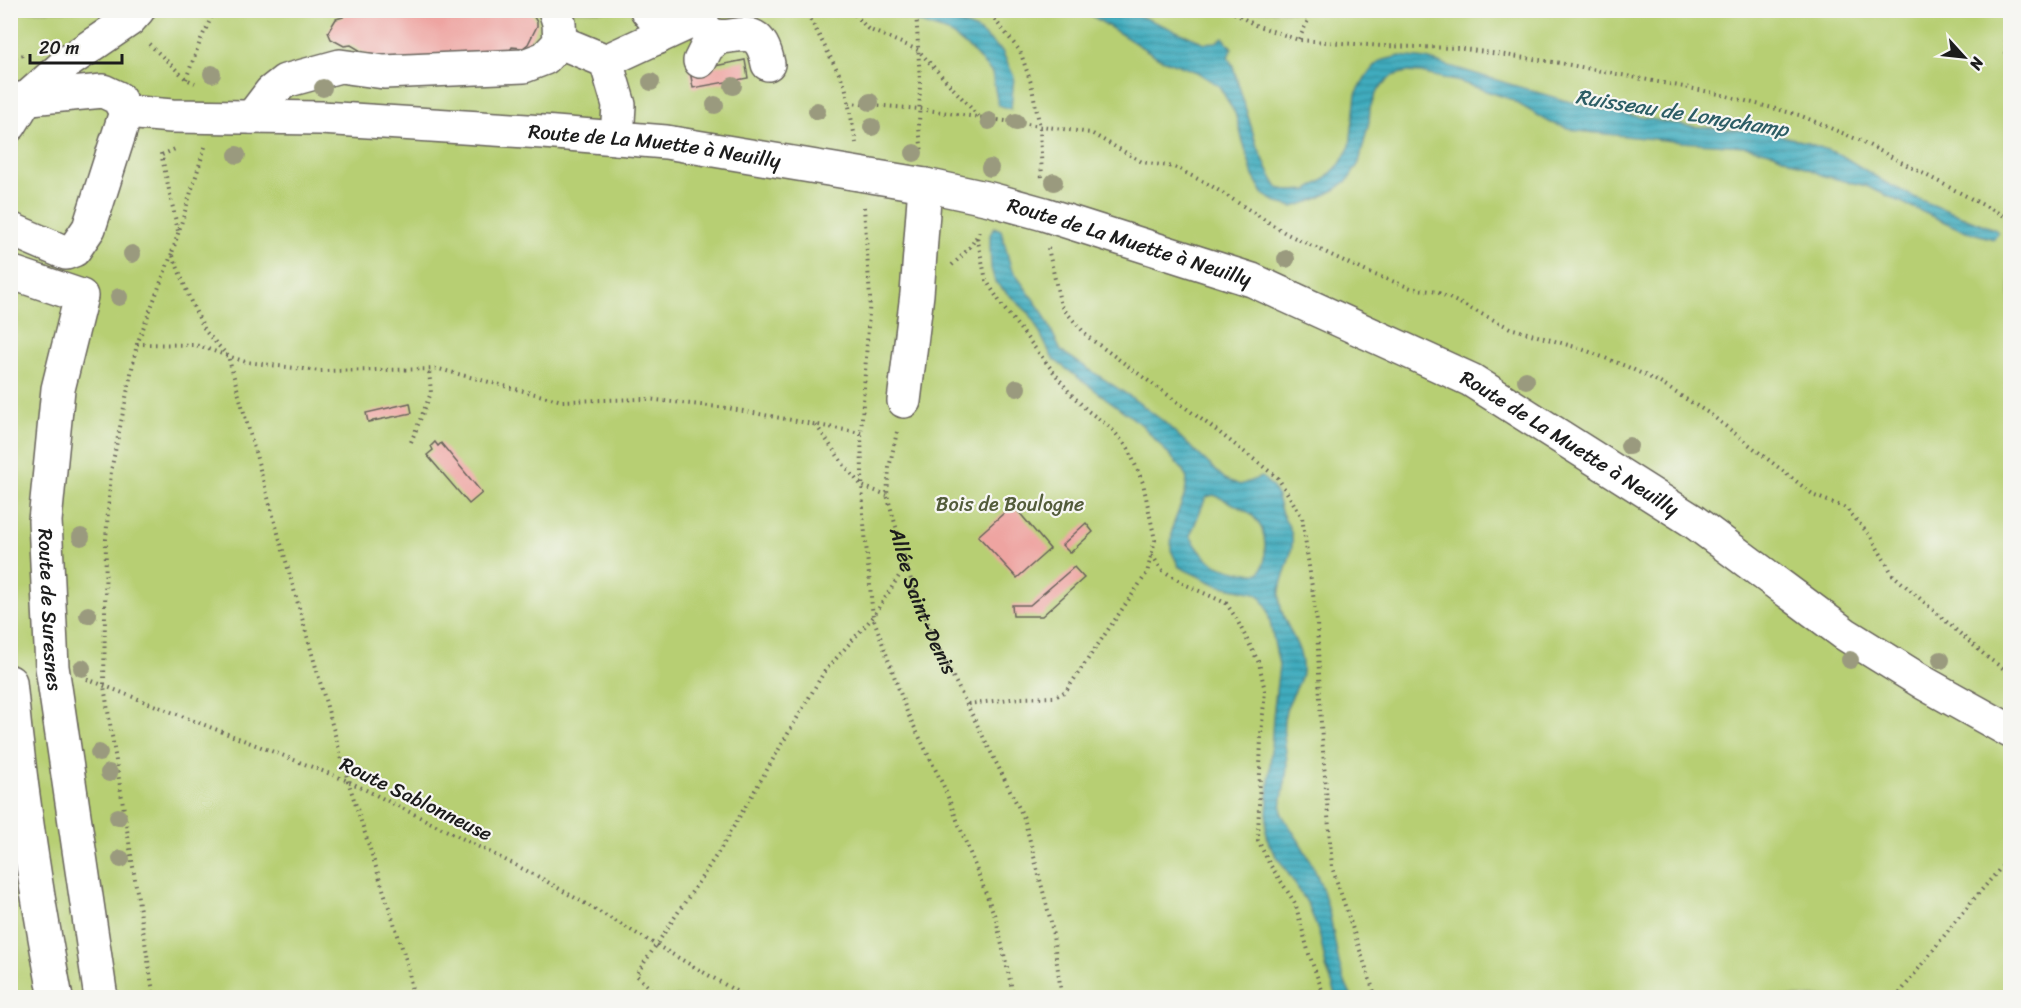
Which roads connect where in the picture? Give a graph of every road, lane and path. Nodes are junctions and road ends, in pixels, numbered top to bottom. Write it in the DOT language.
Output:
graph roads {
  1 [pos="215,10"];
  2 [pos="803,10"];
  3 [pos="851,10"];
  4 [pos="916,10"];
  5 [pos="987,10"];
  6 [pos="1229,10"];
  7 [pos="1313,10"];
  8 [pos="2005,10"];
  9 [pos="140,23"];
  10 [pos="652,24"];
  11 [pos="558,26"];
  12 [pos="706,32"];
  13 [pos="1299,39"];
  14 [pos="918,50"];
  15 [pos="606,61"];
  16 [pos="768,64"];
  17 [pos="186,79"];
  18 [pos="183,86"];
  19 [pos="849,103"];
  20 [pos="16,108"];
  21 [pos="920,109"];
  22 [pos="126,112"];
  23 [pos="208,116"];
  24 [pos="252,117"];
  25 [pos="982,119"];
  26 [pos="1040,127"];
  27 [pos="617,138"];
  28 [pos="161,148"];
  29 [pos="857,150"];
  30 [pos="925,185"];
  31 [pos="863,197"];
  32 [pos="2010,207"];
  33 [pos="1044,214"];
  34 [pos="2010,219"];
  35 [pos="10,229"];
  36 [pos="178,232"];
  37 [pos="978,237"];
  38 [pos="172,253"];
  39 [pos="10,272"];
  40 [pos="137,344"];
  41 [pos="228,356"];
  42 [pos="429,370"];
  43 [pos="904,400"];
  44 [pos="816,425"];
  45 [pos="861,434"];
  46 [pos="411,442"];
  47 [pos="862,486"];
  48 [pos="887,495"];
  49 [pos="1152,554"];
  50 [pos="906,564"];
  51 [pos="873,617"];
  52 [pos="52,667"];
  53 [pos="2010,673"];
  54 [pos="10,682"];
  55 [pos="104,686"];
  56 [pos="968,704"];
  57 [pos="2010,731"];
  58 [pos="348,781"];
  59 [pos="2010,857"];
  60 [pos="656,944"];
  61 [pos="56,998"];
  62 [pos="101,998"];
  63 [pos="154,998"];
  64 [pos="413,998"];
  65 [pos="660,998"];
  66 [pos="748,998"];
  67 [pos="1014,998"];
  68 [pos="1062,998"];
  69 [pos="1326,998"];
  70 [pos="1376,998"];
  71 [pos="1896,998"];
  1 -- 17 [label="path"];
  2 -- 19 [label="path"];
  3 -- 14 [label="path"];
  4 -- 14 [label="path"];
  5 -- 26 [label="path"];
  6 -- 13 [label="path"];
  7 -- 13 [label="path"];
  8 -- 32 [label="path"];
  9 -- 17 [label="path"];
  9 -- 20 [label="street"];
  10 -- 12 [label="street"];
  10 -- 15 [label="street"];
  11 -- 15 [label="street"];
  11 -- 24 [label="street"];
  12 -- 16 [label="street"];
  13 -- 34 [label="path"];
  14 -- 21 [label="path"];
  14 -- 25 [label="path"];
  15 -- 27 [label="street"];
  17 -- 18 [label="path"];
  19 -- 21 [label="path"];
  19 -- 29 [label="path"];
  20 -- 22 [label="street"];
  21 -- 25 [label="path"];
  21 -- 30 [label="path"];
  22 -- 23 [label="street, Route de La Muette à Neuilly"];
  22 -- 35 [label="street"];
  23 -- 24 [label="street, Route de La Muette à Neuilly"];
  23 -- 36 [label="path"];
  24 -- 27 [label="street, Route de La Muette à Neuilly"];
  25 -- 26 [label="path"];
  26 -- 33 [label="path"];
  26 -- 53 [label="path"];
  27 -- 30 [label="street, Route de La Muette à Neuilly"];
  28 -- 36 [label="path"];
  30 -- 33 [label="street, Route de La Muette à Neuilly"];
  30 -- 43 [label="street"];
  31 -- 45 [label="path, Allée Saint-Denis"];
  33 -- 57 [label="street, Route de La Muette à Neuilly"];
  33 -- 70 [label="path"];
  36 -- 38 [label="path"];
  37 -- 49 [label="path"];
  38 -- 40 [label="path"];
  38 -- 41 [label="path"];
  39 -- 52 [label="street, Route de Suresnes"];
  40 -- 41 [label="path"];
  40 -- 55 [label="path"];
  41 -- 42 [label="path"];
  41 -- 58 [label="path"];
  42 -- 44 [label="path"];
  42 -- 46 [label="path"];
  43 -- 48 [label="path, Allée Saint-Denis"];
  44 -- 45 [label="path"];
  44 -- 47 [label="path"];
  45 -- 47 [label="path, Allée Saint-Denis"];
  47 -- 48 [label="path"];
  47 -- 51 [label="path, Allée Saint-Denis"];
  48 -- 50 [label="path, Allée Saint-Denis"];
  49 -- 56 [label="path"];
  49 -- 69 [label="path"];
  50 -- 51 [label="path"];
  50 -- 56 [label="path, Allée Saint-Denis"];
  51 -- 60 [label="path"];
  51 -- 67 [label="path, Allée Saint-Denis"];
  52 -- 55 [label="path, Route Sablonneuse"];
  52 -- 62 [label="street, Route de Suresnes"];
  54 -- 61 [label="street"];
  55 -- 58 [label="path, Route Sablonneuse"];
  55 -- 63 [label="path"];
  56 -- 68 [label="path, Allée Saint-Denis"];
  58 -- 60 [label="path, Route Sablonneuse"];
  58 -- 64 [label="path"];
  59 -- 71 [label="path"];
  60 -- 65 [label="path"];
  60 -- 66 [label="path, Route Sablonneuse"];
}
